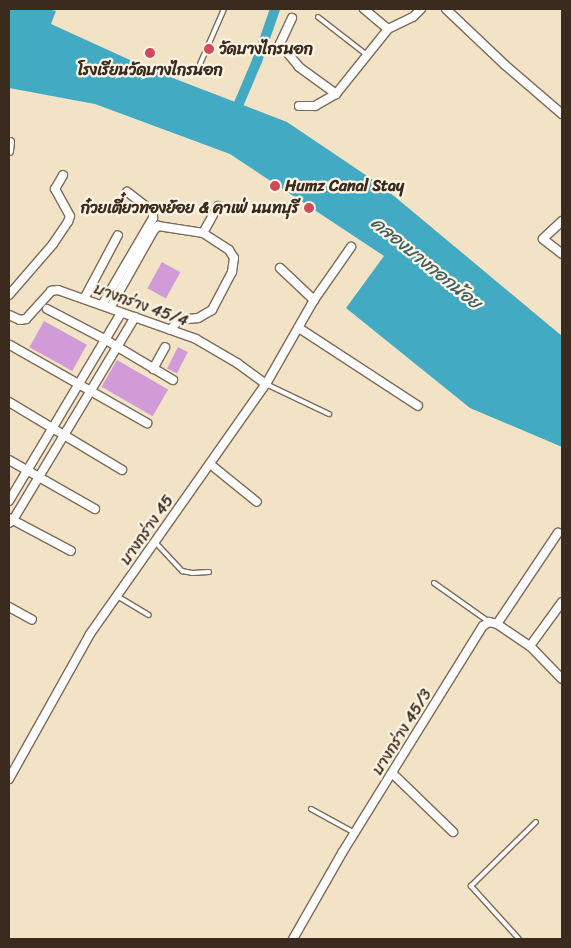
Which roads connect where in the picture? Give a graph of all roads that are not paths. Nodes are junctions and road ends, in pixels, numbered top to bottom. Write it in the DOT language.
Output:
graph roads {
  1 [pos="224,9"];
  2 [pos="364,9"];
  3 [pos="446,9"];
  4 [pos="418,10"];
  5 [pos="318,17"];
  6 [pos="292,18"];
  7 [pos="388,29"];
  8 [pos="367,55"];
  9 [pos="200,64"];
  10 [pos="336,94"];
  11 [pos="299,106"];
  12 [pos="562,114"];
  13 [pos="10,142"];
  14 [pos="9,151"];
  15 [pos="63,175"];
  16 [pos="128,192"];
  17 [pos="218,206"];
  18 [pos="562,221"];
  19 [pos="203,234"];
  20 [pos="118,235"];
  21 [pos="351,247"];
  22 [pos="562,254"];
  23 [pos="280,268"];
  24 [pos="9,295"];
  25 [pos="84,299"];
  26 [pos="314,300"];
  27 [pos="106,306"];
  28 [pos="47,309"];
  29 [pos="121,313"];
  30 [pos="9,315"];
  31 [pos="135,318"];
  32 [pos="299,328"];
  33 [pos="170,330"];
  34 [pos="106,340"];
  35 [pos="10,346"];
  36 [pos="117,347"];
  37 [pos="165,347"];
  38 [pos="153,369"];
  39 [pos="173,380"];
  40 [pos="79,384"];
  41 [pos="266,384"];
  42 [pos="91,391"];
  43 [pos="9,402"];
  44 [pos="418,406"];
  45 [pos="329,414"];
  46 [pos="147,423"];
  47 [pos="52,427"];
  48 [pos="65,434"];
  49 [pos="9,460"];
  50 [pos="210,464"];
  51 [pos="26,470"];
  52 [pos="122,470"];
  53 [pos="38,477"];
  54 [pos="9,501"];
  55 [pos="257,502"];
  56 [pos="95,509"];
  57 [pos="10,520"];
  58 [pos="558,533"];
  59 [pos="155,542"];
  60 [pos="71,551"];
  61 [pos="209,572"];
  62 [pos="434,582"];
  63 [pos="117,596"];
  64 [pos="562,602"];
  65 [pos="9,607"];
  66 [pos="149,615"];
  67 [pos="32,620"];
  68 [pos="493,623"];
  69 [pos="530,646"];
  70 [pos="562,679"];
  71 [pos="392,773"];
  72 [pos="9,780"];
  73 [pos="311,809"];
  74 [pos="536,822"];
  75 [pos="453,832"];
  76 [pos="355,833"];
  77 [pos="293,939"];
  78 [pos="519,939"];
  1 -- 9 [label="lane"];
  2 -- 7 [label="street"];
  3 -- 12 [label="street"];
  4 -- 7 [label="street"];
  5 -- 8 [label="lane"];
  6 -- 10 [label="street"];
  7 -- 8 [label="street"];
  8 -- 10 [label="street"];
  10 -- 11 [label="street"];
  13 -- 14 [label="street"];
  15 -- 24 [label="street"];
  16 -- 27 [label="street"];
  17 -- 19 [label="street"];
  18 -- 22 [label="street"];
  19 -- 27 [label="street"];
  19 -- 33 [label="street"];
  20 -- 25 [label="street"];
  21 -- 26 [label="street, บางกร่าง 45"];
  23 -- 26 [label="street"];
  25 -- 27 [label="street, บางกร่าง 45/4"];
  25 -- 30 [label="street, บางกร่าง 45/4"];
  26 -- 32 [label="street, บางกร่าง 45"];
  27 -- 29 [label="street, บางกร่าง 45/4"];
  28 -- 34 [label="street"];
  29 -- 31 [label="street, บางกร่าง 45/4"];
  29 -- 34 [label="street"];
  31 -- 33 [label="street, บางกร่าง 45/4"];
  31 -- 36 [label="street"];
  32 -- 41 [label="street, บางกร่าง 45"];
  32 -- 44 [label="street"];
  33 -- 41 [label="street, บางกร่าง 45/4"];
  34 -- 36 [label="street"];
  34 -- 40 [label="street"];
  35 -- 40 [label="street"];
  36 -- 38 [label="street"];
  36 -- 42 [label="street"];
  37 -- 38 [label="street"];
  38 -- 39 [label="street"];
  40 -- 42 [label="street"];
  40 -- 47 [label="street"];
  41 -- 45 [label="lane"];
  41 -- 50 [label="street, บางกร่าง 45"];
  42 -- 46 [label="street"];
  42 -- 48 [label="street"];
  43 -- 47 [label="street"];
  47 -- 48 [label="street"];
  47 -- 51 [label="street"];
  48 -- 52 [label="street"];
  48 -- 53 [label="street"];
  49 -- 51 [label="street"];
  50 -- 55 [label="street"];
  50 -- 59 [label="street, บางกร่าง 45"];
  51 -- 53 [label="street"];
  51 -- 54 [label="street"];
  53 -- 56 [label="street"];
  53 -- 57 [label="street"];
  57 -- 60 [label="street"];
  58 -- 68 [label="street, บางกร่าง 45/3"];
  59 -- 61 [label="lane"];
  59 -- 63 [label="street, บางกร่าง 45"];
  62 -- 68 [label="lane"];
  63 -- 66 [label="lane"];
  63 -- 72 [label="street, บางกร่าง 45"];
  64 -- 69 [label="street"];
  65 -- 67 [label="street"];
  68 -- 69 [label="street"];
  68 -- 71 [label="street, บางกร่าง 45/3"];
  69 -- 70 [label="street"];
  71 -- 75 [label="street"];
  71 -- 76 [label="street, บางกร่าง 45/3"];
  73 -- 76 [label="lane"];
  74 -- 78 [label="lane"];
  76 -- 77 [label="street, บางกร่าง 45/3"];
}
